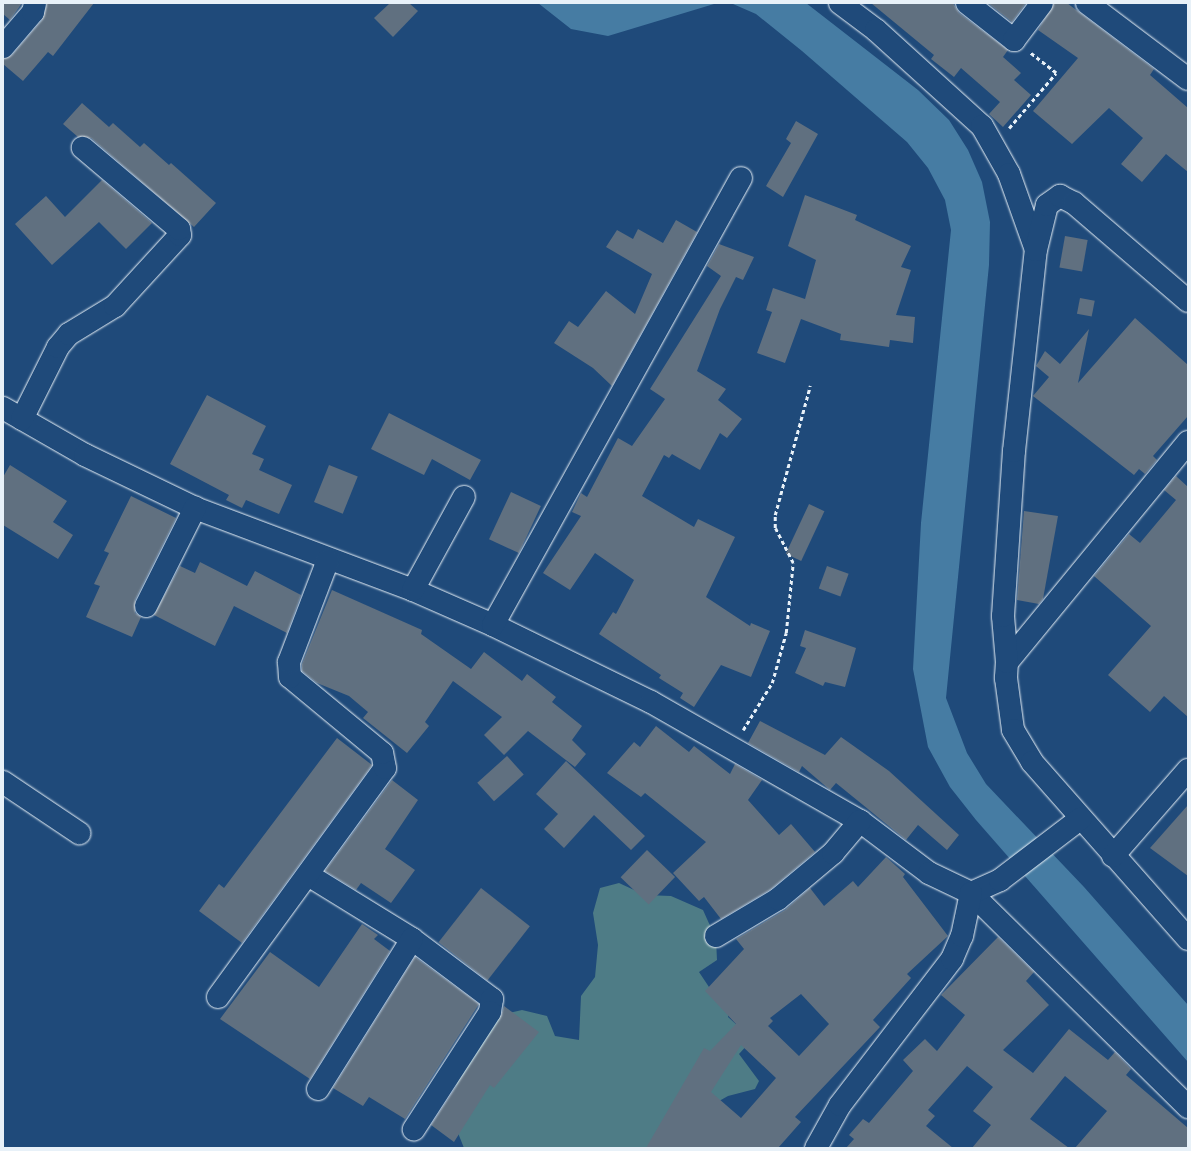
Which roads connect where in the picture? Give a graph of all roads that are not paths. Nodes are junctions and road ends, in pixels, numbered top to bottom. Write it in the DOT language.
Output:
graph roads {
  1 [pos="35,3"];
  2 [pos="840,3"];
  3 [pos="967,3"];
  4 [pos="1042,3"];
  5 [pos="1087,3"];
  6 [pos="3,47"];
  7 [pos="1188,79"];
  8 [pos="82,148"];
  9 [pos="741,178"];
  10 [pos="1036,250"];
  11 [pos="1188,301"];
  12 [pos="3,408"];
  13 [pos="22,419"];
  14 [pos="1188,442"];
  15 [pos="464,497"];
  16 [pos="195,508"];
  17 [pos="328,560"];
  18 [pos="413,590"];
  19 [pos="146,606"];
  20 [pos="493,625"];
  21 [pos="1007,662"];
  22 [pos="1188,770"];
  23 [pos="3,782"];
  24 [pos="860,821"];
  25 [pos="1073,825"];
  26 [pos="79,833"];
  27 [pos="1113,856"];
  28 [pos="308,875"];
  29 [pos="971,893"];
  30 [pos="716,936"];
  31 [pos="412,939"];
  32 [pos="1188,939"];
  33 [pos="218,998"];
  34 [pos="318,1089"];
  35 [pos="1188,1107"];
  36 [pos="414,1129"];
  37 [pos="816,1148"];
  1 -- 6 [label="street"];
  2 -- 10 [label="street"];
  3 -- 4 [label="street"];
  5 -- 7 [label="street"];
  8 -- 13 [label="street"];
  9 -- 20 [label="street"];
  10 -- 11 [label="street"];
  10 -- 21 [label="street"];
  12 -- 13 [label="street"];
  13 -- 16 [label="street"];
  14 -- 21 [label="street"];
  15 -- 18 [label="street"];
  16 -- 17 [label="street"];
  16 -- 19 [label="street"];
  17 -- 18 [label="street"];
  17 -- 28 [label="street"];
  18 -- 20 [label="street"];
  20 -- 24 [label="street"];
  21 -- 25 [label="street"];
  22 -- 27 [label="street"];
  23 -- 26 [label="street"];
  24 -- 29 [label="street"];
  24 -- 30 [label="street"];
  25 -- 27 [label="street"];
  25 -- 29 [label="street"];
  27 -- 32 [label="street"];
  28 -- 31 [label="street"];
  28 -- 33 [label="street"];
  29 -- 35 [label="street"];
  29 -- 37 [label="street"];
  31 -- 34 [label="street"];
  31 -- 36 [label="street"];
}
